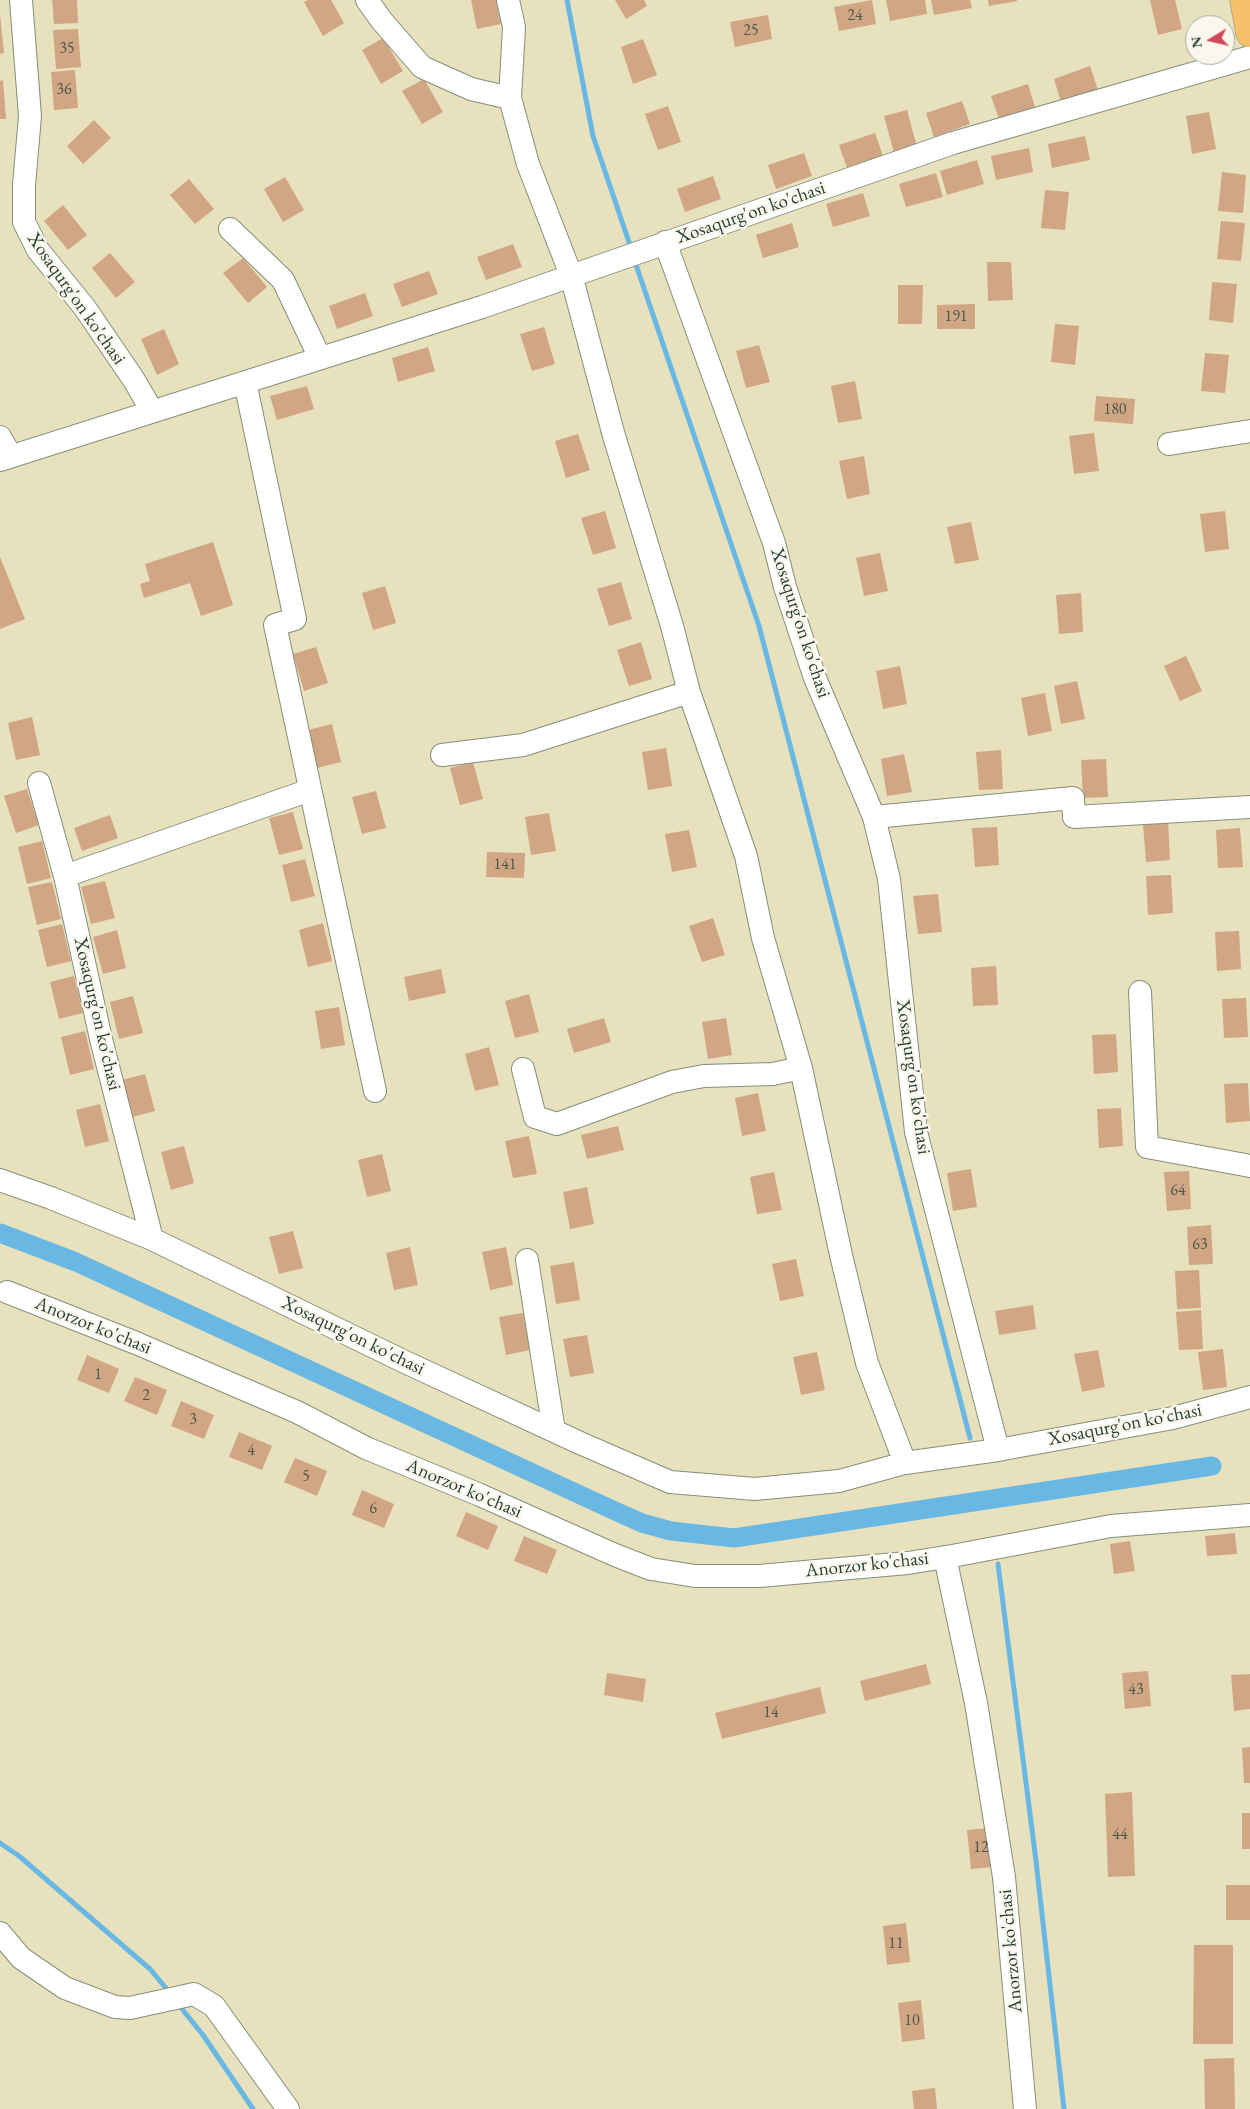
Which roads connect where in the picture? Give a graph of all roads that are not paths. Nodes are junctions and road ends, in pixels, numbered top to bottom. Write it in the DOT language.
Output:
graph roads {
  1 [pos="21,0"];
  2 [pos="367,0"];
  3 [pos="508,0"];
  4 [pos="1244,0"];
  5 [pos="1250,33"];
  6 [pos="1250,57"];
  7 [pos="510,98"];
  8 [pos="230,230"];
  9 [pos="665,242"];
  10 [pos="571,275"];
  11 [pos="320,358"];
  12 [pos="245,382"];
  13 [pos="152,411"];
  14 [pos="1250,431"];
  15 [pos="0,437"];
  16 [pos="1169,444"];
  17 [pos="6,458"];
  18 [pos="689,692"];
  19 [pos="442,755"];
  20 [pos="39,783"];
  21 [pos="310,790"];
  22 [pos="1250,807"];
  23 [pos="874,817"];
  24 [pos="65,876"];
  25 [pos="1140,992"];
  26 [pos="801,1068"];
  27 [pos="523,1069"];
  28 [pos="375,1091"];
  29 [pos="1250,1166"];
  30 [pos="0,1180"];
  31 [pos="152,1239"];
  32 [pos="527,1260"];
  33 [pos="6,1292"];
  34 [pos="1250,1397"];
  35 [pos="554,1431"];
  36 [pos="998,1450"];
  37 [pos="905,1463"];
  38 [pos="1250,1515"];
  39 [pos="945,1557"];
  40 [pos="0,1933"];
  41 [pos="288,2109"];
  42 [pos="1026,2109"];
  1 -- 13 [label="street, Xosaqurg'on ko'chasi"];
  2 -- 7 [label="street"];
  3 -- 7 [label="street"];
  4 -- 5 [label="highway"];
  6 -- 9 [label="street, Xosaqurg'on ko'chasi"];
  7 -- 10 [label="street"];
  8 -- 11 [label="street"];
  9 -- 10 [label="street"];
  9 -- 23 [label="street, Xosaqurg'on ko'chasi"];
  10 -- 11 [label="street"];
  10 -- 18 [label="street"];
  11 -- 12 [label="street"];
  12 -- 13 [label="street"];
  12 -- 21 [label="street"];
  13 -- 17 [label="street"];
  14 -- 16 [label="street"];
  15 -- 17 [label="street"];
  18 -- 19 [label="street"];
  18 -- 26 [label="street"];
  20 -- 24 [label="street, Xosaqurg'on ko'chasi"];
  21 -- 24 [label="street"];
  21 -- 28 [label="street"];
  22 -- 23 [label="street"];
  23 -- 36 [label="street, Xosaqurg'on ko'chasi"];
  24 -- 31 [label="street, Xosaqurg'on ko'chasi"];
  25 -- 29 [label="street"];
  26 -- 27 [label="street"];
  26 -- 37 [label="street"];
  30 -- 31 [label="street, Xosaqurg'on ko'chasi"];
  31 -- 35 [label="street, Xosaqurg'on ko'chasi"];
  32 -- 35 [label="street"];
  33 -- 39 [label="street, Anorzor ko'chasi"];
  34 -- 36 [label="street, Xosaqurg'on ko'chasi"];
  35 -- 37 [label="street, Xosaqurg'on ko'chasi"];
  36 -- 37 [label="street, Xosaqurg'on ko'chasi"];
  38 -- 39 [label="street, Anorzor ko'chasi"];
  39 -- 42 [label="street, Anorzor ko'chasi"];
  40 -- 41 [label="street"];
}
